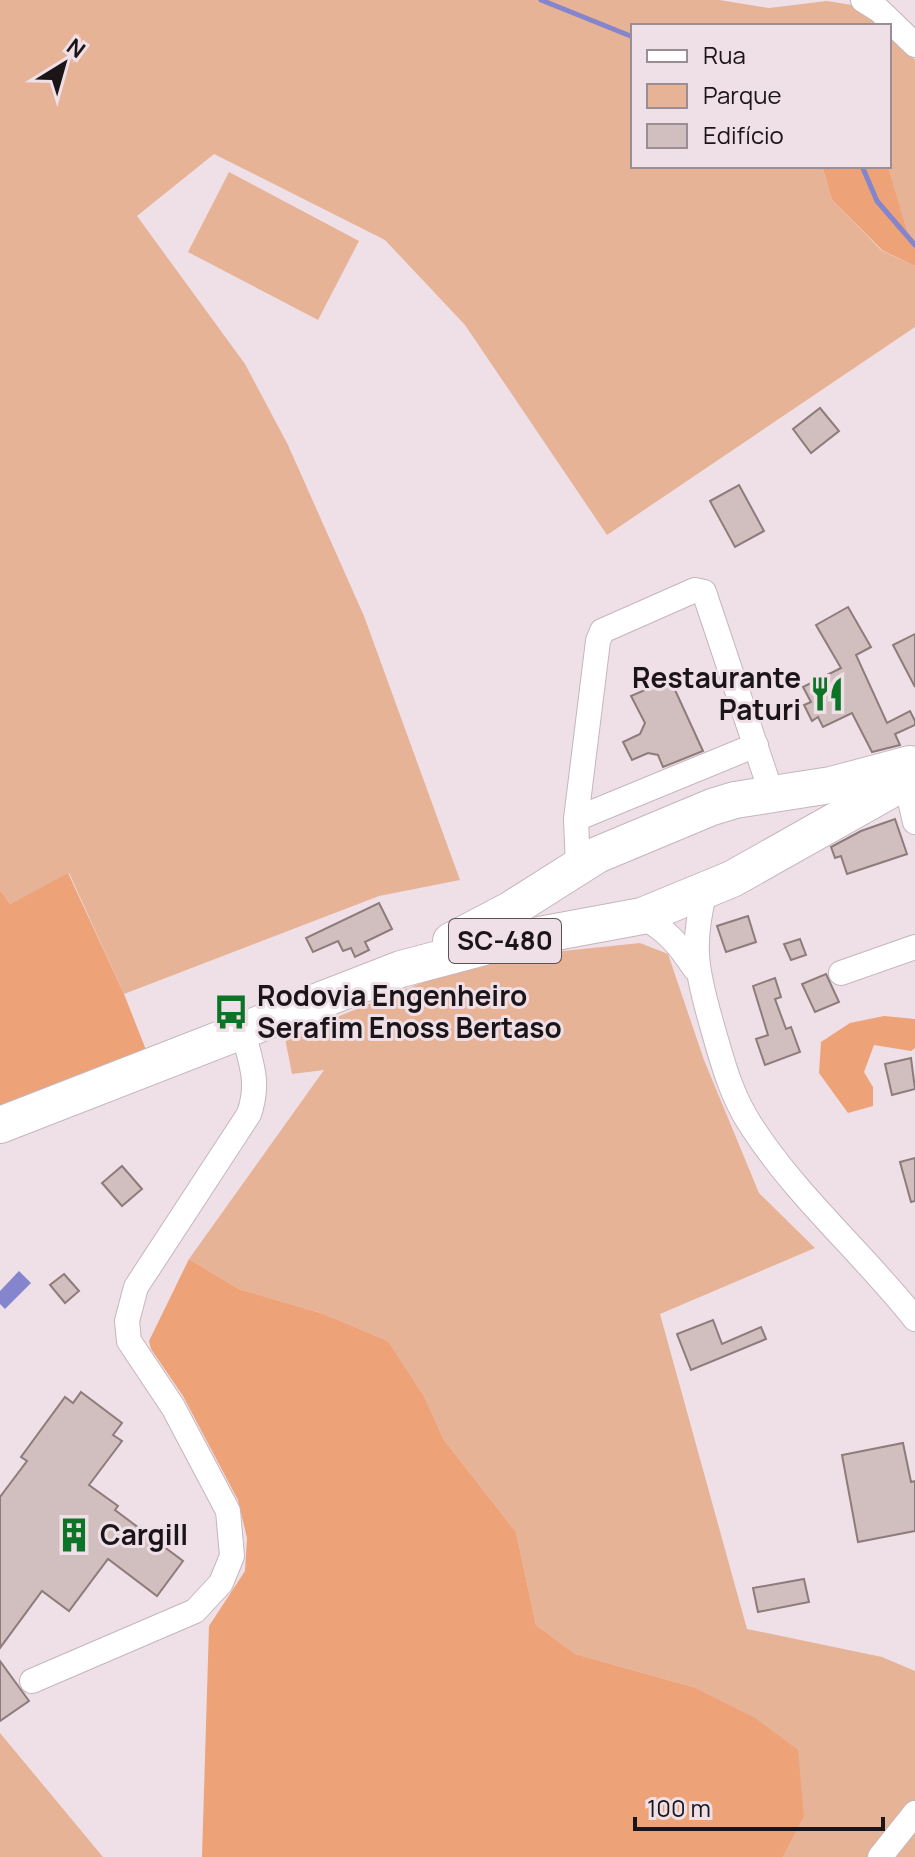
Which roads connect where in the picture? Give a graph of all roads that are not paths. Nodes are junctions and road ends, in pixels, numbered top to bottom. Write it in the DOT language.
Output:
graph roads {
  1 [pos="863,0"];
  2 [pos="915,45"];
  3 [pos="756,745"];
  4 [pos="912,774"];
  5 [pos="772,795"];
  6 [pos="576,819"];
  7 [pos="915,822"];
  8 [pos="780,853"];
  9 [pos="578,867"];
  10 [pos="705,891"];
  11 [pos="627,919"];
  12 [pos="915,947"];
  13 [pos="401,969"];
  14 [pos="697,971"];
  15 [pos="841,973"];
  16 [pos="243,1032"];
  17 [pos="0,1125"];
  18 [pos="915,1319"];
  19 [pos="32,1681"];
  20 [pos="915,1813"];
  21 [pos="880,1857"];
  1 -- 2 [label="street"];
  3 -- 5 [label="street"];
  3 -- 6 [label="street"];
  3 -- 6 [label="street"];
  4 -- 5 [label="highway, SC-480"];
  4 -- 7 [label="street"];
  4 -- 8 [label="highway, SC-480"];
  5 -- 8 [label="highway"];
  5 -- 9 [label="highway, SC-480"];
  6 -- 9 [label="street"];
  8 -- 10 [label="highway, SC-480"];
  9 -- 11 [label="highway"];
  9 -- 13 [label="highway, SC-480"];
  10 -- 11 [label="highway, SC-480"];
  10 -- 14 [label="street"];
  11 -- 13 [label="highway, SC-480"];
  11 -- 14 [label="street"];
  12 -- 15 [label="street"];
  13 -- 16 [label="highway, SC-480"];
  14 -- 18 [label="street"];
  16 -- 17 [label="highway, SC-480"];
  16 -- 19 [label="street"];
  20 -- 21 [label="street"];
}
